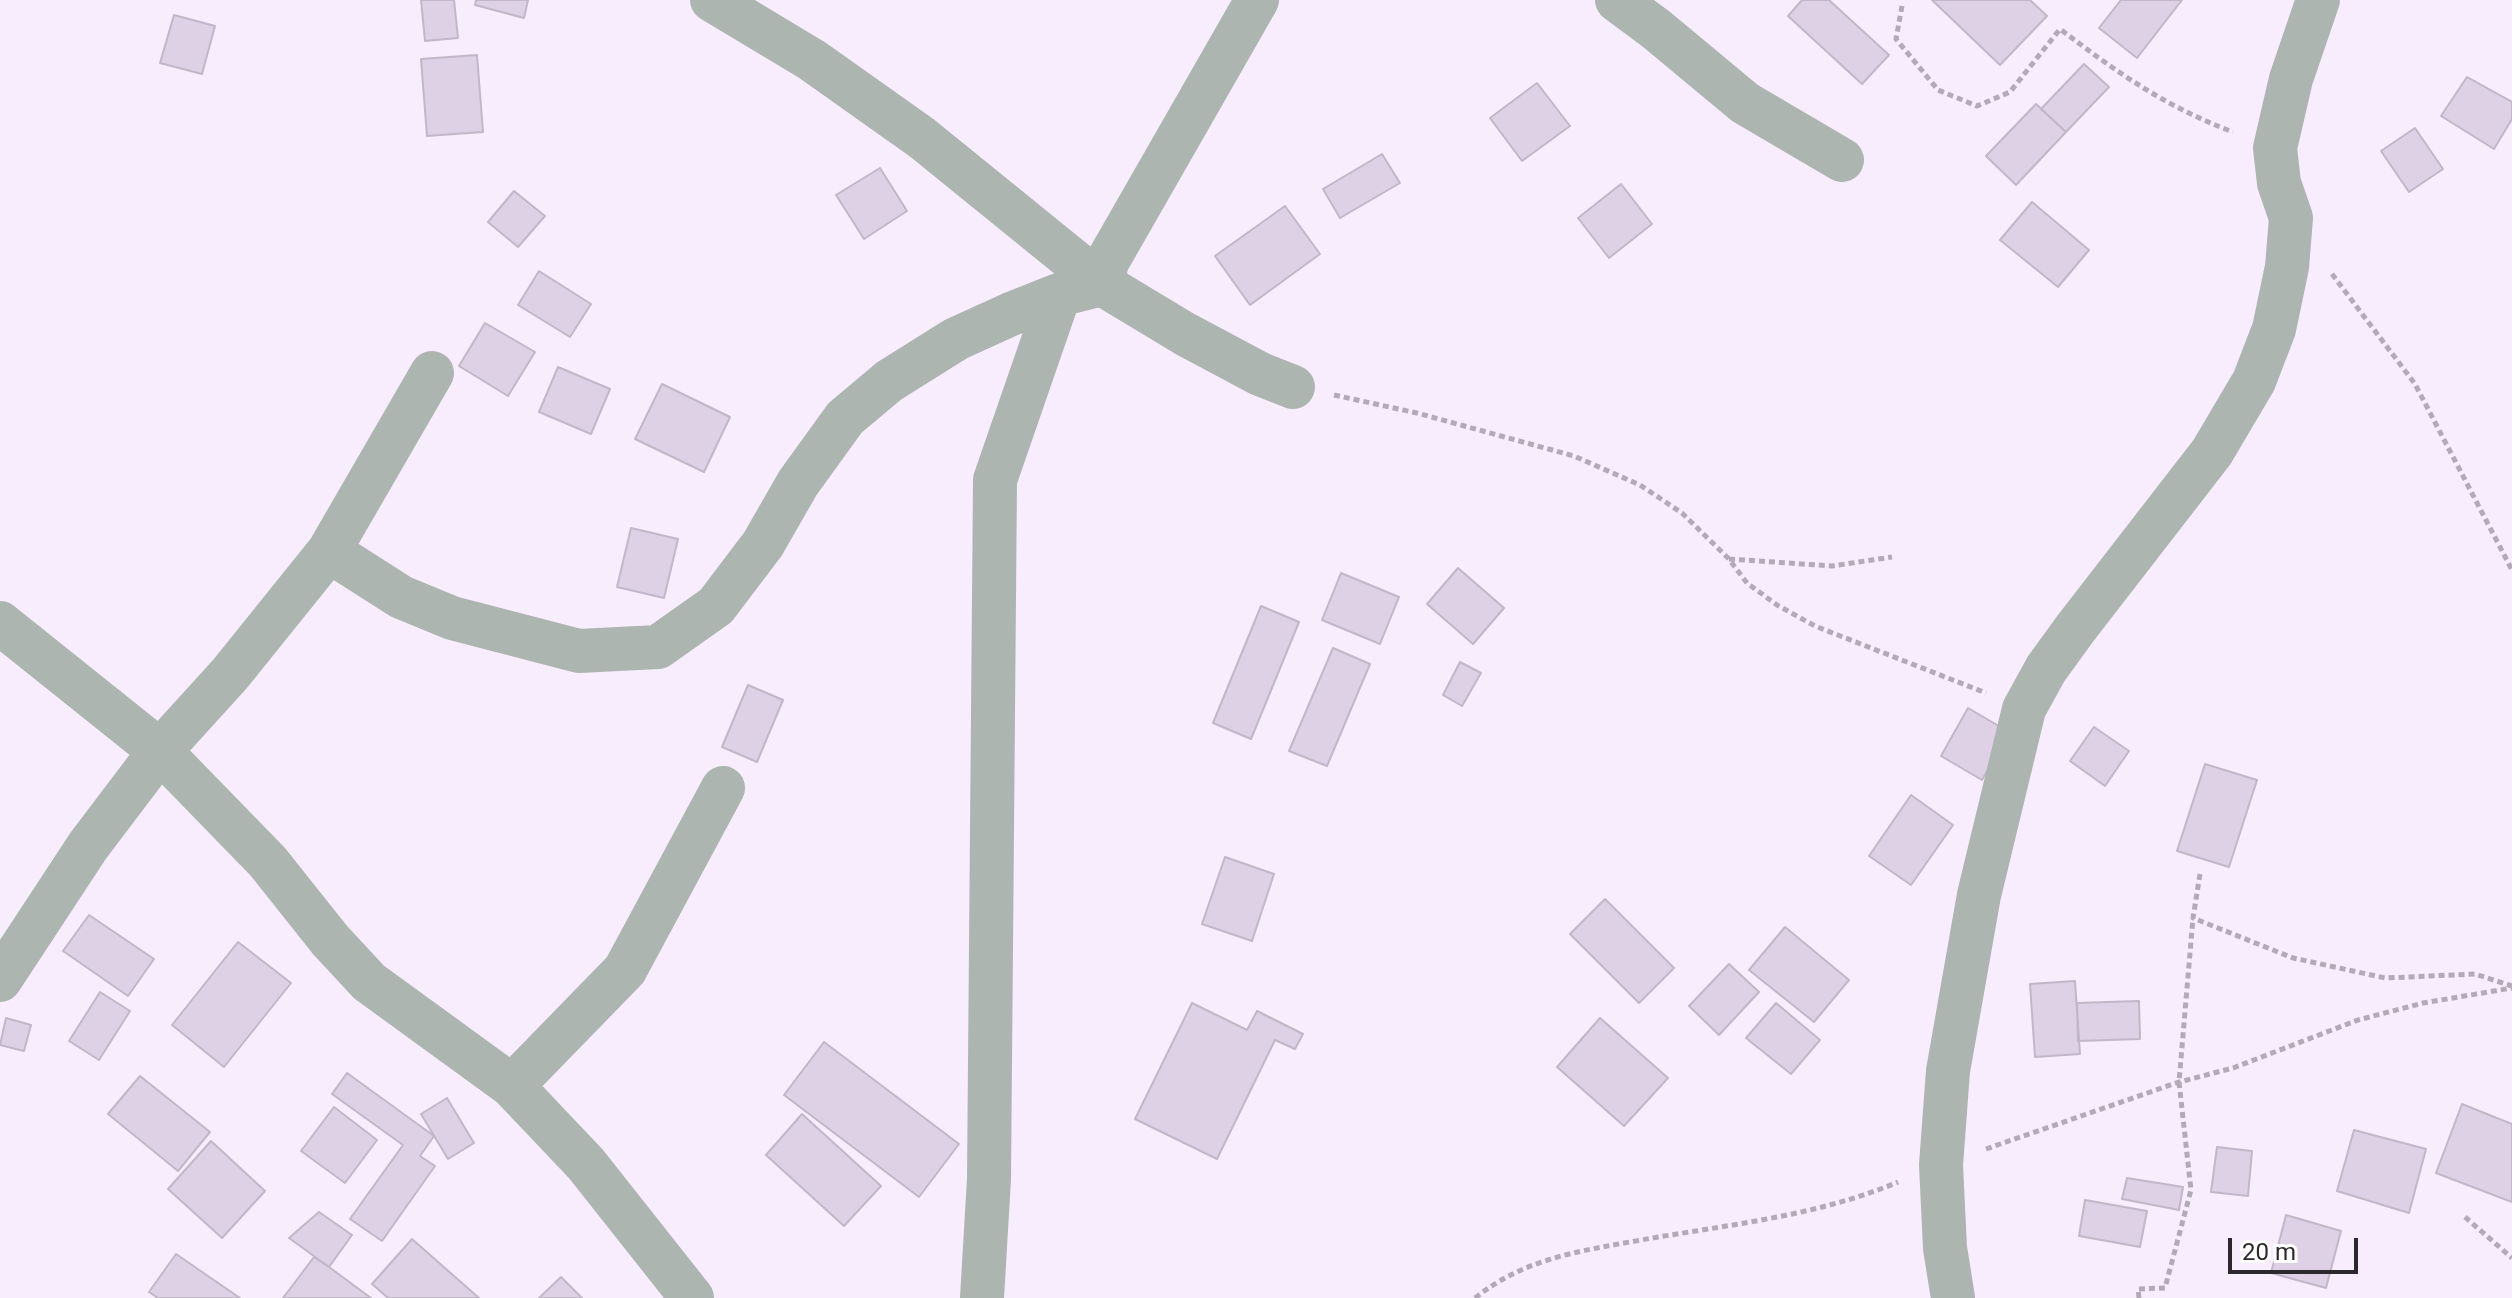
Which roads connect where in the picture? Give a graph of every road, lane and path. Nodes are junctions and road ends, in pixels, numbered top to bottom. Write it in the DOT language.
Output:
graph roads {
  1 [pos="712,0"];
  2 [pos="1257,0"];
  3 [pos="1617,0"];
  4 [pos="2318,0"];
  5 [pos="1902,6"];
  6 [pos="2275,148"];
  7 [pos="1842,160"];
  8 [pos="2291,218"];
  9 [pos="1102,284"];
  10 [pos="1059,295"];
  11 [pos="432,373"];
  12 [pos="1293,387"];
  13 [pos="329,551"];
  14 [pos="1892,557"];
  15 [pos="1728,558"];
  16 [pos="2512,570"];
  17 [pos="0,623"];
  18 [pos="2024,709"];
  19 [pos="160,751"];
  20 [pos="723,788"];
  21 [pos="2200,874"];
  22 [pos="2193,918"];
  23 [pos="0,980"];
  24 [pos="2512,987"];
  25 [pos="2179,1082"];
  26 [pos="512,1086"];
  27 [pos="1941,1165"];
  28 [pos="2465,1217"];
  29 [pos="2512,1258"];
  30 [pos="692,1298"];
  31 [pos="982,1298"];
  32 [pos="1475,1298"];
  33 [pos="1953,1298"];
  34 [pos="2139,1298"];
  1 -- 9 [label="street"];
  2 -- 9 [label="street"];
  3 -- 7 [label="street"];
  4 -- 6 [label="street"];
  5 -- 6 [label="path"];
  6 -- 8 [label="street"];
  8 -- 16 [label="path"];
  8 -- 18 [label="street"];
  9 -- 10 [label="street"];
  9 -- 12 [label="street"];
  10 -- 13 [label="street"];
  10 -- 31 [label="street"];
  11 -- 13 [label="street"];
  12 -- 15 [label="path"];
  13 -- 19 [label="street"];
  14 -- 15 [label="path"];
  15 -- 18 [label="path"];
  17 -- 19 [label="street"];
  18 -- 27 [label="street"];
  19 -- 23 [label="street"];
  19 -- 26 [label="street"];
  20 -- 26 [label="street"];
  21 -- 22 [label="path"];
  22 -- 24 [label="path"];
  22 -- 25 [label="path"];
  24 -- 25 [label="path"];
  25 -- 27 [label="path"];
  25 -- 34 [label="path"];
  26 -- 30 [label="street"];
  27 -- 32 [label="path"];
  27 -- 33 [label="street"];
  28 -- 29 [label="path"];
}
